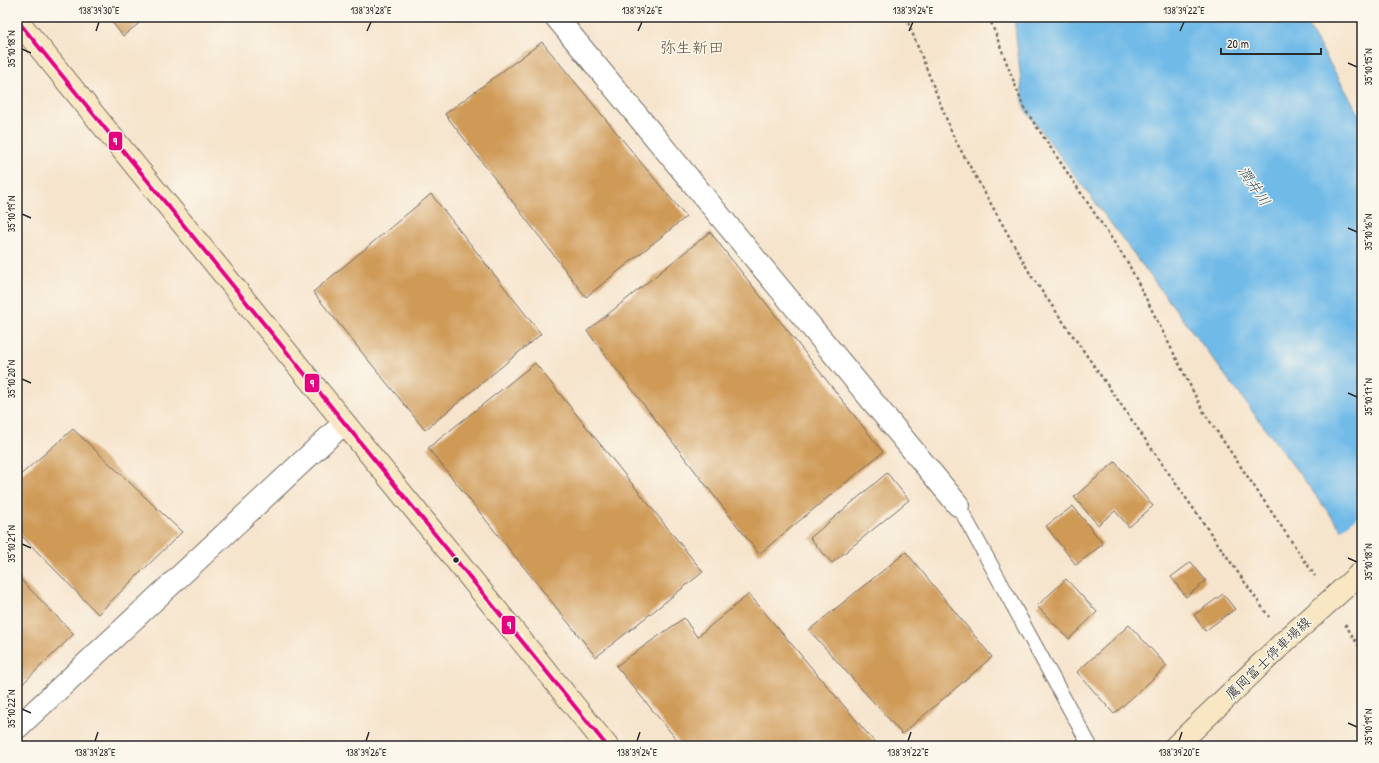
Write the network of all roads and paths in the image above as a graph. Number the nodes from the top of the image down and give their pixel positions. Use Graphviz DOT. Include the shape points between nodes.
graph roads {
  1 [pos="556,17"];
  2 [pos="906,17"];
  3 [pos="988,17"];
  4 [pos="1361,17"];
  5 [pos="17,20"];
  6 [pos="1362,20"];
  7 [pos="344,423"];
  8 [pos="958,505"];
  9 [pos="1355,577"];
  10 [pos="1330,599"];
  11 [pos="1285,641"];
  12 [pos="1362,651"];
  13 [pos="17,728"];
  14 [pos="607,746"];
  15 [pos="1090,746"];
  16 [pos="1176,746"];
  1 -- 8 [label="street"];
  2 -- 11 [label="path" via="954,138 1032,278"];
  3 -- 10 [label="path" via="1024,108 1128,263 1203,411"];
  4 -- 6 [label="path"];
  5 -- 7 [label="street"];
  7 -- 13 [label="street"];
  7 -- 14 [label="street"];
  8 -- 15 [label="lane"];
  9 -- 10 [label="street, 鷹岡富士停車場線"];
  10 -- 11 [label="street, 鷹岡富士停車場線"];
  10 -- 12 [label="path"];
  11 -- 16 [label="street, 鷹岡富士停車場線"];
}
